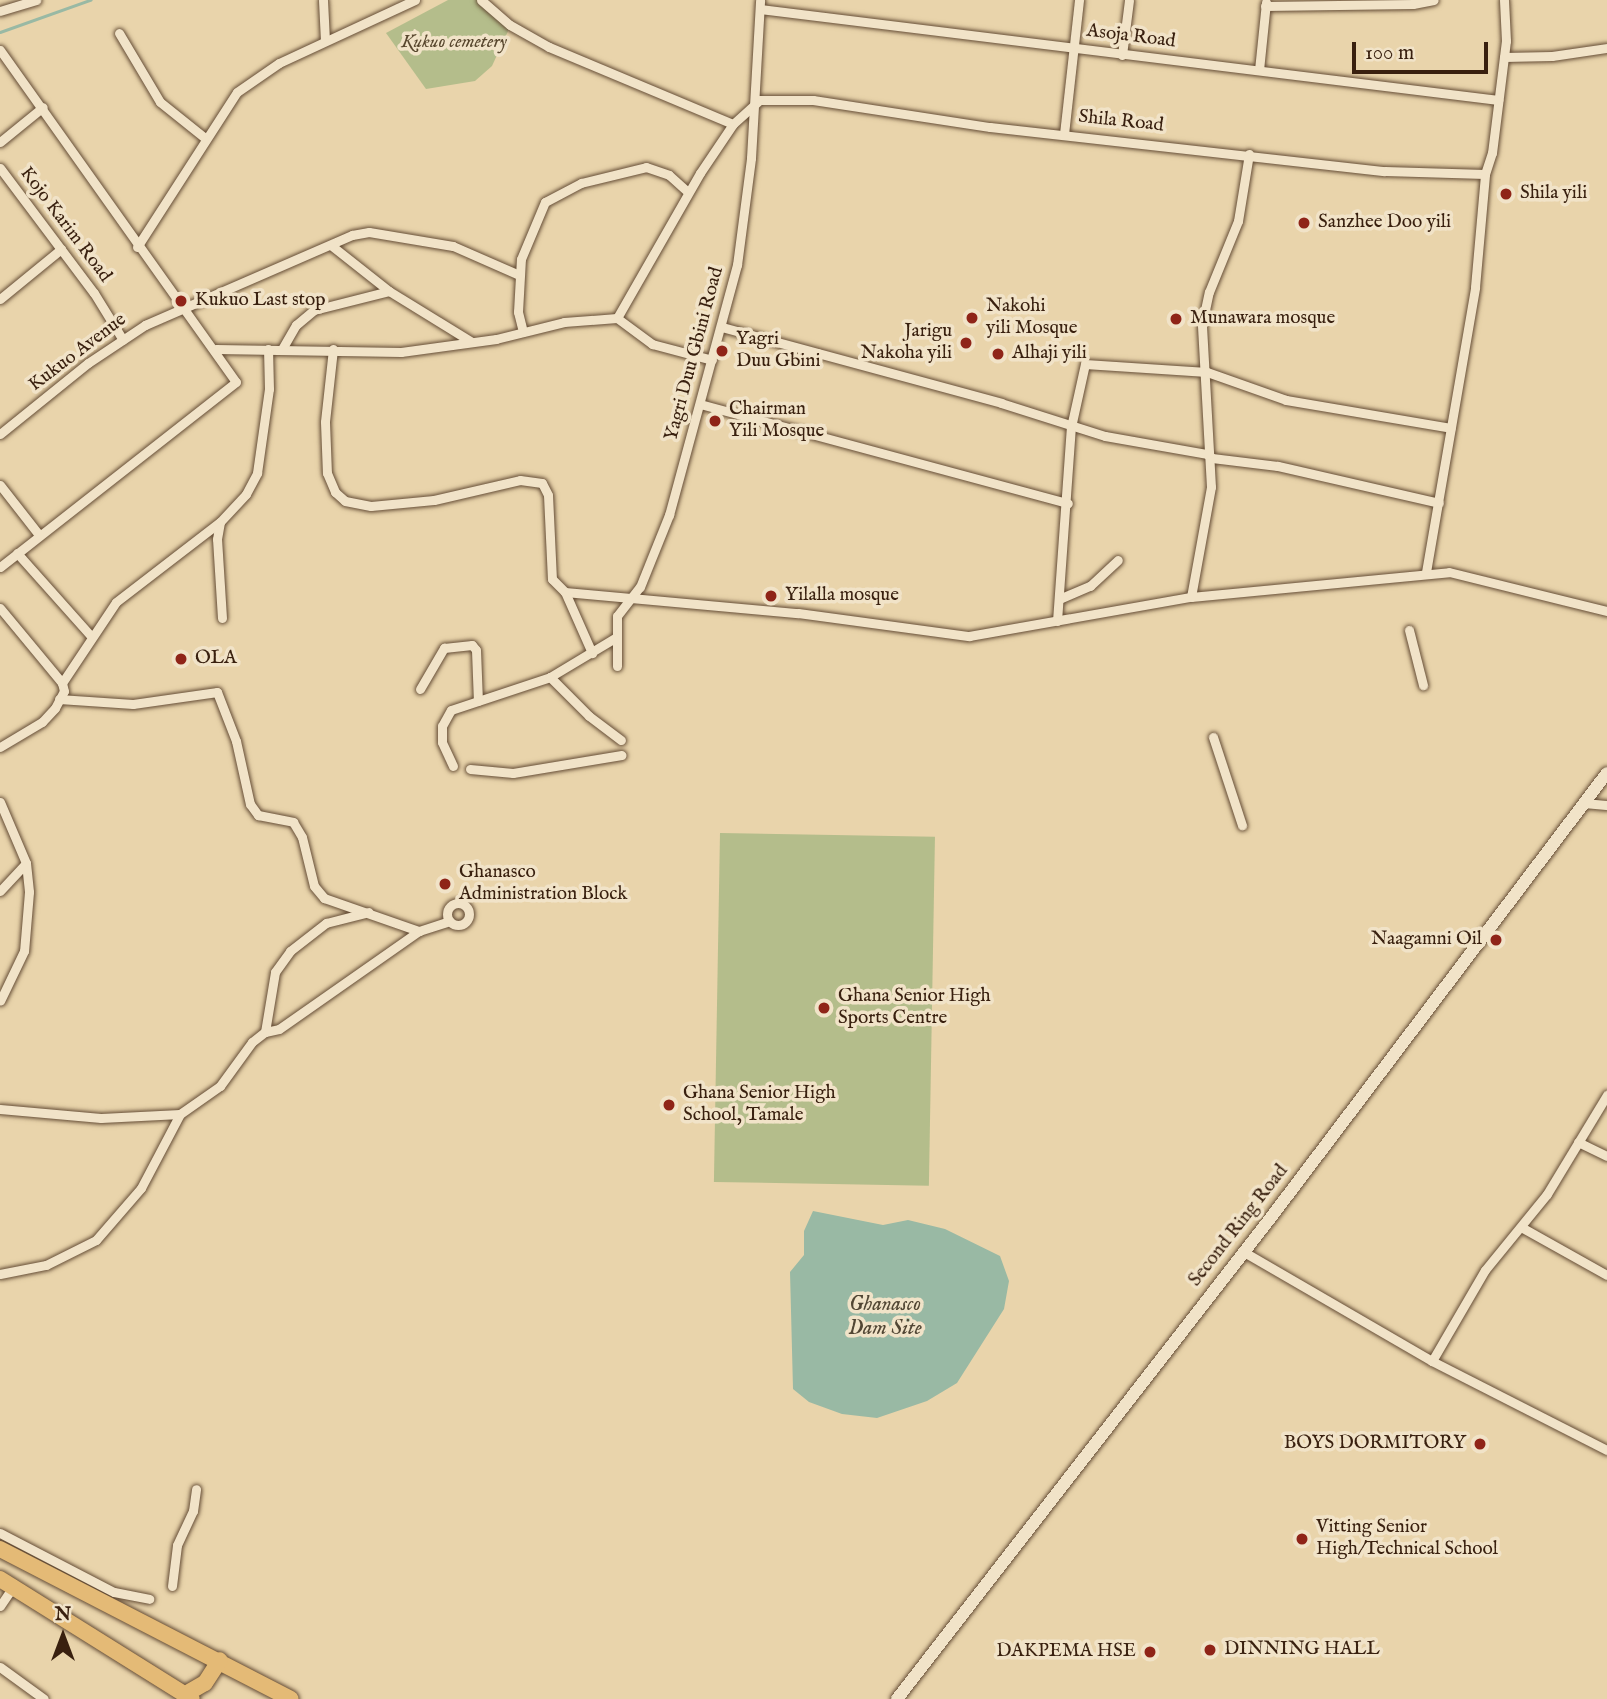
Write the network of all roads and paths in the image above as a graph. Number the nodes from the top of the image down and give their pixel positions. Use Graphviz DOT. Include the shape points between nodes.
graph roads {
  1 [pos="36,0"];
  2 [pos="323,0"];
  3 [pos="415,0"];
  4 [pos="481,0"];
  5 [pos="1079,0"];
  6 [pos="1129,0"];
  7 [pos="1434,0"];
  8 [pos="1504,0"];
  9 [pos="1266,3"];
  10 [pos="760,5"];
  11 [pos="0,11"];
  12 [pos="119,33"];
  13 [pos="325,41"];
  14 [pos="1074,48"];
  15 [pos="1607,48"];
  16 [pos="2,53"];
  17 [pos="1122,55"];
  18 [pos="1504,57"];
  19 [pos="1259,70"];
  20 [pos="1497,100"];
  21 [pos="755,103"];
  22 [pos="43,107"];
  23 [pos="733,124"];
  24 [pos="1064,134"];
  25 [pos="205,138"];
  26 [pos="0,142"];
  27 [pos="1249,154"];
  28 [pos="0,168"];
  29 [pos="1485,174"];
  30 [pos="688,192"];
  31 [pos="332,246"];
  32 [pos="137,247"];
  33 [pos="61,249"];
  34 [pos="519,275"];
  35 [pos="389,291"];
  36 [pos="0,299"];
  37 [pos="181,307"];
  38 [pos="617,318"];
  39 [pos="722,327"];
  40 [pos="523,332"];
  41 [pos="123,340"];
  42 [pos="472,342"];
  43 [pos="216,349"];
  44 [pos="268,349"];
  45 [pos="282,349"];
  46 [pos="333,349"];
  47 [pos="712,360"];
  48 [pos="1207,372"];
  49 [pos="700,404"];
  50 [pos="1071,427"];
  51 [pos="1451,428"];
  52 [pos="0,434"];
  53 [pos="1212,458"];
  54 [pos="0,485"];
  55 [pos="1068,503"];
  56 [pos="1439,503"];
  57 [pos="220,522"];
  58 [pos="39,536"];
  59 [pos="17,553"];
  60 [pos="1118,560"];
  61 [pos="0,567"];
  62 [pos="1426,572"];
  63 [pos="565,592"];
  64 [pos="1191,597"];
  65 [pos="1059,599"];
  66 [pos="628,601"];
  67 [pos="0,608"];
  68 [pos="1607,611"];
  69 [pos="222,618"];
  70 [pos="1057,621"];
  71 [pos="1409,630"];
  72 [pos="91,636"];
  73 [pos="615,638"];
  74 [pos="592,653"];
  75 [pos="617,666"];
  76 [pos="550,677"];
  77 [pos="62,683"];
  78 [pos="1423,685"];
  79 [pos="420,689"];
  80 [pos="59,699"];
  81 [pos="478,701"];
  82 [pos="1213,737"];
  83 [pos="621,740"];
  84 [pos="0,747"];
  85 [pos="622,755"];
  86 [pos="453,766"];
  87 [pos="470,769"];
  88 [pos="1607,773"];
  89 [pos="0,802"];
  90 [pos="1583,803"];
  91 [pos="1607,805"];
  92 [pos="1242,825"];
  93 [pos="26,863"];
  94 [pos="0,891"];
  95 [pos="371,912"];
  96 [pos="449,920"];
  97 [pos="419,931"];
  98 [pos="0,1001"];
  99 [pos="265,1032"];
  100 [pos="1607,1095"];
  101 [pos="0,1109"];
  102 [pos="180,1114"];
  103 [pos="1578,1142"];
  104 [pos="1607,1156"];
  105 [pos="1521,1227"];
  106 [pos="1244,1252"];
  107 [pos="0,1274"];
  108 [pos="1607,1275"];
  109 [pos="1433,1361"];
  110 [pos="1607,1450"];
  111 [pos="196,1489"];
  112 [pos="0,1532"];
  113 [pos="0,1549"];
  114 [pos="6,1583"];
  115 [pos="172,1586"];
  116 [pos="149,1599"];
  117 [pos="0,1606"];
  118 [pos="220,1660"];
  119 [pos="0,1667"];
  120 [pos="188,1697"];
  121 [pos="44,1699"];
  122 [pos="291,1699"];
  123 [pos="897,1699"];
  1 -- 11 [label="street"];
  2 -- 13 [label="street"];
  3 -- 13 [label="street"];
  4 -- 23 [label="street" via="510,25 549,47"];
  5 -- 14 [label="street"];
  6 -- 17 [label="street"];
  7 -- 9 [label="street" via="1413,4"];
  8 -- 18 [label="street"];
  9 -- 19 [label="street"];
  10 -- 14 [label="street, Asoja Road"];
  10 -- 21 [label="street, Yagri Duu Gbini Road"];
  12 -- 25 [label="street" via="160,102"];
  13 -- 25 [label="street" via="248,83 227,102"];
  14 -- 17 [label="street, Asoja Road"];
  14 -- 24 [label="street"];
  15 -- 18 [label="street"];
  16 -- 22 [label="street"];
  17 -- 19 [label="street, Asoja Road"];
  18 -- 20 [label="street"];
  19 -- 20 [label="street, Asoja Road"];
  20 -- 29 [label="street"];
  21 -- 23 [label="street"];
  21 -- 24 [label="street, Shila Road" via="813,100 964,124"];
  21 -- 39 [label="street, Yagri Duu Gbini Road" via="741,236"];
  22 -- 26 [label="street"];
  22 -- 32 [label="street"];
  23 -- 30 [label="street"];
  24 -- 27 [label="street, Shila Road"];
  25 -- 32 [label="street"];
  27 -- 29 [label="street, Shila Road" via="1385,171"];
  27 -- 48 [label="street" via="1238,221 1205,302 1202,324"];
  28 -- 33 [label="street, Kojo Karim Road"];
  29 -- 51 [label="street" via="1475,287"];
  30 -- 34 [label="street" via="669,175 646,167 556,193 535,217"];
  30 -- 38 [label="street"];
  31 -- 34 [label="street, Kukuo Avenue" via="360,233 390,234 477,253"];
  31 -- 35 [label="street"];
  31 -- 37 [label="street, Kukuo Avenue"];
  32 -- 37 [label="street"];
  33 -- 36 [label="street"];
  33 -- 41 [label="street, Kojo Karim Road"];
  34 -- 40 [label="street" via="517,312"];
  35 -- 42 [label="street"];
  35 -- 45 [label="street" via="314,310 296,325"];
  37 -- 41 [label="street, Kukuo Avenue"];
  37 -- 43 [label="street"];
  38 -- 40 [label="street" via="564,321"];
  38 -- 47 [label="street" via="652,344"];
  39 -- 47 [label="street, Yagri Duu Gbini Road"];
  39 -- 50 [label="street" via="1001,403"];
  40 -- 42 [label="street"];
  41 -- 52 [label="street, Kukuo Avenue"];
  42 -- 46 [label="street" via="401,352"];
  43 -- 44 [label="street"];
  43 -- 58 [label="street" via="234,385"];
  44 -- 45 [label="street"];
  44 -- 57 [label="street" via="270,388 257,473 246,494"];
  45 -- 46 [label="street"];
  46 -- 63 [label="street" via="325,422 327,473 335,492 345,501 371,506 434,500 520,480 542,483 548,495 552,579"];
  47 -- 49 [label="street, Yagri Duu Gbini Road"];
  48 -- 50 [label="street" via="1085,364"];
  48 -- 51 [label="street" via="1286,400"];
  48 -- 53 [label="street"];
  49 -- 55 [label="street"];
  49 -- 66 [label="street, Yagri Duu Gbini Road" via="669,515 640,587"];
  50 -- 53 [label="street"];
  50 -- 55 [label="street"];
  51 -- 56 [label="street"];
  53 -- 56 [label="street" via="1278,466"];
  53 -- 64 [label="street" via="1209,515"];
  54 -- 58 [label="street"];
  55 -- 65 [label="street"];
  56 -- 62 [label="street"];
  57 -- 69 [label="street" via="216,551"];
  57 -- 72 [label="street" via="139,581"];
  58 -- 59 [label="street"];
  59 -- 61 [label="street"];
  59 -- 72 [label="street"];
  60 -- 65 [label="street" via="1090,586"];
  62 -- 64 [label="street"];
  62 -- 68 [label="street" via="1468,574"];
  63 -- 66 [label="street"];
  63 -- 74 [label="street"];
  64 -- 70 [label="street"];
  65 -- 70 [label="street"];
  66 -- 70 [label="street" via="798,614 969,636"];
  66 -- 73 [label="street, Yagri Duu Gbini Road" via="617,616"];
  67 -- 77 [label="street"];
  71 -- 78 [label="street"];
  72 -- 77 [label="street"];
  73 -- 74 [label="street"];
  73 -- 75 [label="street"];
  74 -- 76 [label="street"];
  76 -- 81 [label="street"];
  76 -- 83 [label="street"];
  77 -- 80 [label="street"];
  79 -- 81 [label="street" via="444,648 472,645"];
  80 -- 84 [label="street" via="42,722"];
  80 -- 95 [label="street" via="133,704 217,692 236,741 250,804 258,815 293,822 302,837 314,886 324,898"];
  81 -- 86 [label="street" via="451,710 442,726 442,742"];
  82 -- 92 [label="street"];
  85 -- 87 [label="street" via="513,774"];
  88 -- 90 [label="street, Second Ring Road"];
  89 -- 93 [label="street"];
  90 -- 91 [label="street"];
  90 -- 106 [label="street, Second Ring Road"];
  93 -- 94 [label="street"];
  93 -- 98 [label="street" via="28,934"];
  95 -- 97 [label="street"];
  95 -- 99 [label="street" via="326,923 290,951 275,972"];
  96 -- 97 [label="street"];
  97 -- 99 [label="street" via="279,1029"];
  99 -- 102 [label="street" via="220,1086"];
  100 -- 103 [label="street"];
  101 -- 102 [label="street" via="101,1118"];
  102 -- 107 [label="street" via="141,1188 96,1240 46,1265"];
  103 -- 104 [label="street"];
  103 -- 105 [label="street"];
  105 -- 108 [label="street"];
  105 -- 109 [label="street" via="1485,1270"];
  106 -- 109 [label="street"];
  106 -- 123 [label="street, Second Ring Road"];
  109 -- 110 [label="street"];
  111 -- 115 [label="street" via="193,1511 177,1545"];
  112 -- 116 [label="street" via="114,1592"];
  113 -- 118 [label="highway"];
  114 -- 117 [label="street"];
  114 -- 120 [label="highway"];
  118 -- 120 [label="highway" via="205,1683"];
  118 -- 122 [label="highway"];
  119 -- 121 [label="street"];
}
